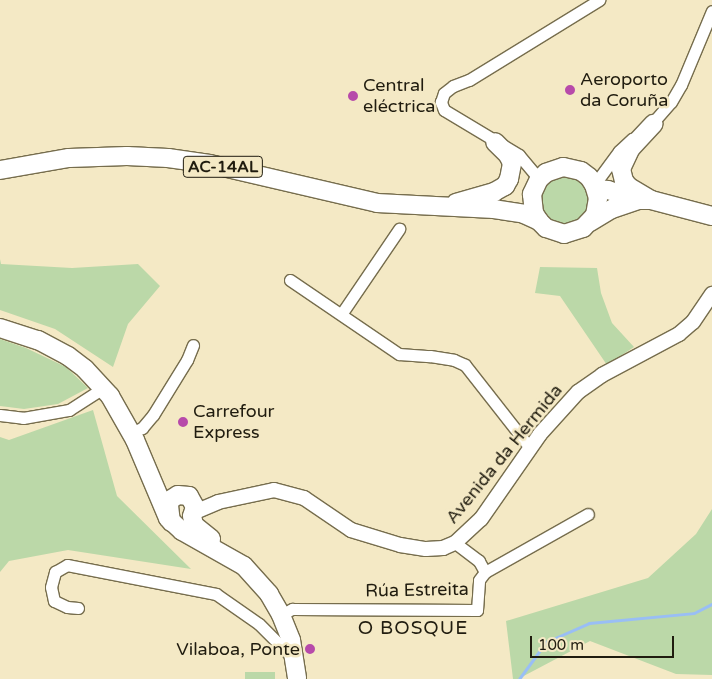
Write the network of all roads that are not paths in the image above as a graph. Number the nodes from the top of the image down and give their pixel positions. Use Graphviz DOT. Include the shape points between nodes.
graph roads {
  1 [pos="599,0"];
  2 [pos="712,11"];
  3 [pos="653,124"];
  4 [pos="495,142"];
  5 [pos="0,170"];
  6 [pos="537,182"];
  7 [pos="595,187"];
  8 [pos="645,200"];
  9 [pos="444,206"];
  10 [pos="712,216"];
  11 [pos="539,221"];
  12 [pos="590,222"];
  13 [pos="399,229"];
  14 [pos="290,280"];
  15 [pos="712,294"];
  16 [pos="342,313"];
  17 [pos="0,328"];
  18 [pos="193,345"];
  19 [pos="107,392"];
  20 [pos="0,415"];
  21 [pos="135,431"];
  22 [pos="530,448"];
  23 [pos="133,459"];
  24 [pos="178,494"];
  25 [pos="194,510"];
  26 [pos="588,514"];
  27 [pos="169,517"];
  28 [pos="456,542"];
  29 [pos="209,554"];
  30 [pos="244,566"];
  31 [pos="485,572"];
  32 [pos="78,608"];
  33 [pos="278,609"];
  34 [pos="241,611"];
  35 [pos="297,671"];
  1 -- 4 [label="street" via="444,93 441,102 444,110"];
  2 -- 3 [label="street" via="681,85"];
  3 -- 7 [label="street" via="619,150"];
  3 -- 8 [label="highway, AC-14AL" via="631,148 621,169 624,181"];
  4 -- 6 [label="street" via="519,156"];
  4 -- 9 [label="highway, AC-14AL" via="512,163 510,179 505,186"];
  5 -- 9 [label="highway, AC-14AL" via="69,158 168,158 210,164 377,204"];
  6 -- 7 [label="highway, AC-14AL" via="554,168 563,167 582,171"];
  6 -- 9 [label="highway, AC-14AL" via="500,200"];
  6 -- 11 [label="highway" via="531,204"];
  7 -- 8 [label="highway, AC-14AL"];
  7 -- 12 [label="highway" via="598,206"];
  8 -- 10 [label="highway, AC-14AL"];
  8 -- 12 [label="highway, AC-14AL" via="612,209"];
  9 -- 11 [label="highway, AC-14AL" via="494,209 524,214"];
  11 -- 12 [label="highway, AC-14AL" via="546,228 564,234 583,228"];
  13 -- 16 [label="street"];
  14 -- 16 [label="street"];
  15 -- 22 [label="street, Avenida da Hermida" via="693,322 679,334 602,375 578,392"];
  16 -- 22 [label="street" via="399,354 430,356 465,365"];
  17 -- 19 [label="highway" via="38,340 68,356"];
  18 -- 21 [label="street" via="153,415"];
  19 -- 20 [label="street" via="68,410 23,418"];
  19 -- 21 [label="highway"];
  19 -- 23 [label="highway"];
  19 -- 27 [label="highway" via="135,440"];
  21 -- 24 [label="highway" via="163,482"];
  22 -- 28 [label="street, Avenida da Hermida" via="480,519"];
  23 -- 27 [label="highway" via="153,500"];
  23 -- 29 [label="highway" via="149,503 166,526 180,539"];
  24 -- 25 [label="highway" via="189,496"];
  24 -- 27 [label="highway" via="170,500"];
  25 -- 27 [label="highway" via="179,520"];
  25 -- 28 [label="street, Avenida da Hermida" via="274,490 304,498 335,521 362,534 400,545 426,549 443,548"];
  25 -- 30 [label="highway" via="194,525"];
  26 -- 31 [label="street"];
  27 -- 29 [label="highway" via="172,527"];
  27 -- 30 [label="highway" via="182,531"];
  28 -- 31 [label="street, Rúa Estreita" via="478,560"];
  29 -- 30 [label="highway" via="225,563"];
  30 -- 33 [label="highway"];
  31 -- 33 [label="street, Rúa Estreita" via="479,580 477,610"];
  32 -- 34 [label="street" via="54,601 50,587 55,572 67,565 216,594"];
  33 -- 34 [label="street" via="270,621"];
  33 -- 35 [label="highway" via="291,640"];
  34 -- 35 [label="street" via="281,643"];
}
